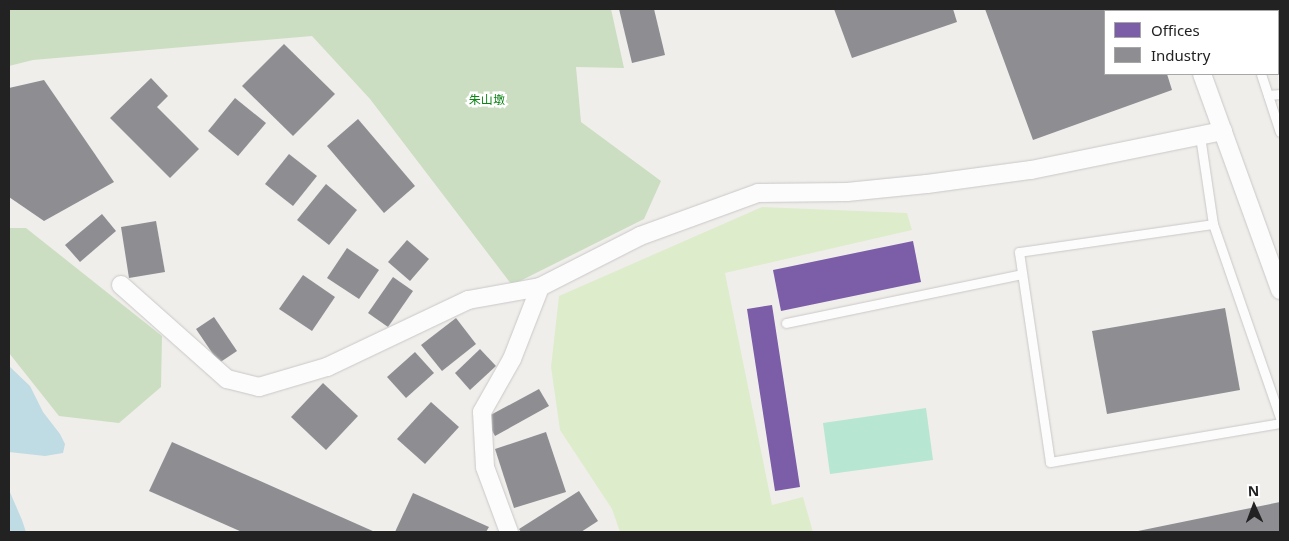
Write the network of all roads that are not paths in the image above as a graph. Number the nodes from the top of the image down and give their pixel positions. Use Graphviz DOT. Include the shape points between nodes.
graph roads {
  1 [pos="1202,75"];
  2 [pos="1261,75"];
  3 [pos="1280,94"];
  4 [pos="1268,95"];
  5 [pos="1222,131"];
  6 [pos="1280,132"];
  7 [pos="1200,136"];
  8 [pos="1213,224"];
  9 [pos="1022,274"];
  10 [pos="120,285"];
  11 [pos="540,287"];
  12 [pos="1280,290"];
  13 [pos="786,323"];
  14 [pos="1280,418"];
  15 [pos="1280,423"];
  16 [pos="509,532"];
  1 -- 5 [label="street"];
  2 -- 4 [label="lane"];
  3 -- 4 [label="lane"];
  4 -- 6 [label="lane"];
  5 -- 7 [label="street"];
  5 -- 12 [label="street"];
  7 -- 8 [label="lane"];
  7 -- 11 [label="street" via="1031,170 927,184 847,192 758,194 640,236"];
  8 -- 9 [label="lane" via="1019,252"];
  8 -- 14 [label="lane"];
  9 -- 13 [label="lane"];
  9 -- 15 [label="lane" via="1050,462"];
  10 -- 11 [label="street" via="227,379 259,387 327,367 468,300"];
  11 -- 16 [label="street" via="512,359 482,412 485,467"];
}
